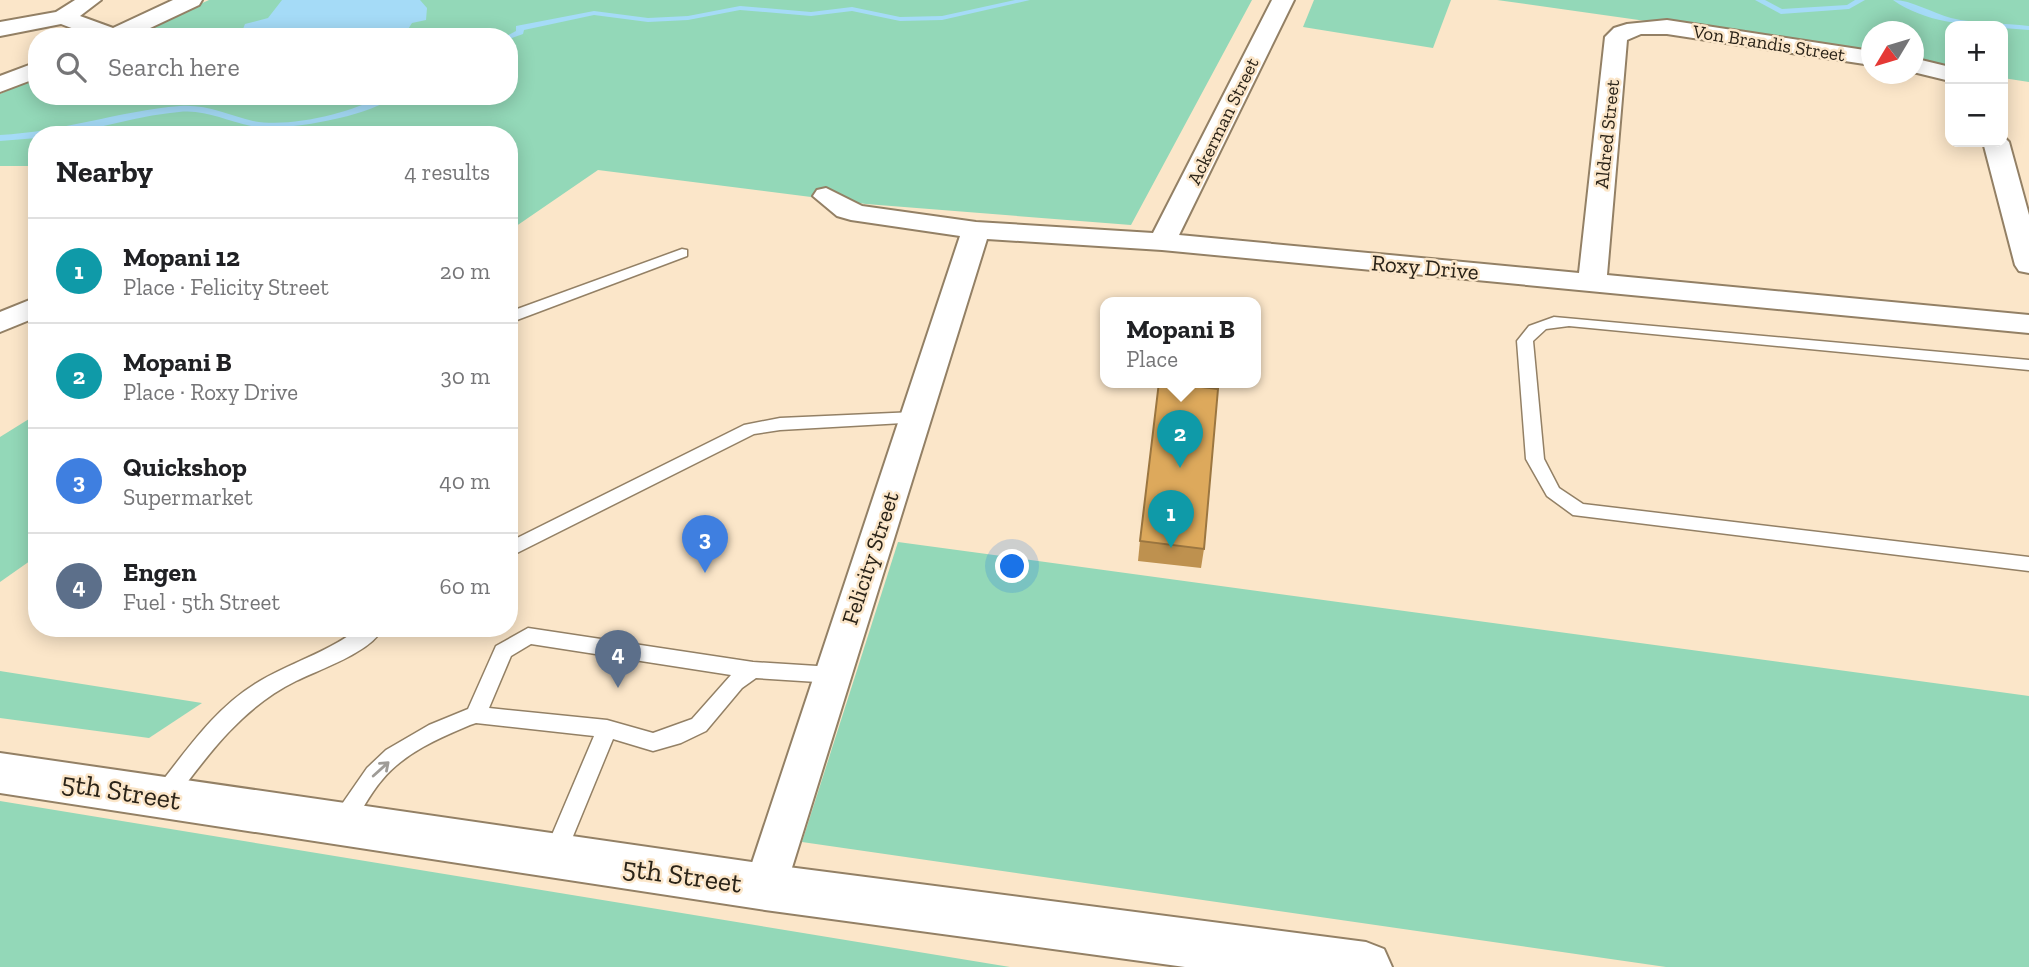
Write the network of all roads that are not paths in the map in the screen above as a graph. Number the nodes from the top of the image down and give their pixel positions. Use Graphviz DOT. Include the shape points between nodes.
graph roads {
  1 [pos="90,0"];
  2 [pos="191,0"];
  3 [pos="1283,0"];
  4 [pos="62,17"];
  5 [pos="1667,27"];
  6 [pos="92,28"];
  7 [pos="130,28"];
  8 [pos="0,29"];
  9 [pos="1861,56"];
  10 [pos="1924,68"];
  11 [pos="28,73"];
  12 [pos="1945,73"];
  13 [pos="0,85"];
  14 [pos="1997,147"];
  15 [pos="826,196"];
  16 [pos="976,230"];
  17 [pos="1163,242"];
  18 [pos="682,253"];
  19 [pos="2029,265"];
  20 [pos="1591,283"];
  21 [pos="28,310"];
  22 [pos="518,315"];
  23 [pos="0,323"];
  24 [pos="2029,324"];
  25 [pos="2029,365"];
  26 [pos="915,418"];
  27 [pos="518,545"];
  28 [pos="2029,564"];
  29 [pos="362,637"];
  30 [pos="753,670"];
  31 [pos="833,675"];
  32 [pos="477,715"];
  33 [pos="607,729"];
  34 [pos="0,773"];
  35 [pos="163,797"];
  36 [pos="341,824"];
  37 [pos="554,856"];
  38 [pos="765,887"];
  39 [pos="1248,958"];
  40 [pos="1366,967"];
  1 -- 4 [label="street"];
  2 -- 7 [label="street"];
  3 -- 17 [label="street, Ackerman Street"];
  4 -- 6 [label="street"];
  4 -- 8 [label="street"];
  5 -- 9 [label="street, Von Brandis Street"];
  5 -- 20 [label="street, Aldred Street" via="1625,30 1616,37"];
  10 -- 12 [label="street"];
  11 -- 13 [label="street"];
  14 -- 19 [label="street"];
  15 -- 16 [label="street, Roxy Drive" via="853,212"];
  16 -- 17 [label="street, Roxy Drive"];
  16 -- 26 [label="street, Felicity Street"];
  17 -- 20 [label="street, Roxy Drive"];
  18 -- 22 [label="lane"];
  20 -- 24 [label="street, Roxy Drive"];
  21 -- 23 [label="street"];
  25 -- 28 [label="lane" via="1577,322 1544,324 1530,330 1525,341 1535,459 1553,492 1579,510"];
  26 -- 27 [label="lane" via="750,429"];
  26 -- 31 [label="street, Felicity Street"];
  29 -- 35 [label="lane" via="278,680 242,705 214,731"];
  30 -- 31 [label="lane"];
  30 -- 32 [label="lane" via="528,636 503,650"];
  30 -- 33 [label="lane" via="735,682 699,725 674,737 653,742"];
  31 -- 38 [label="street, Felicity Street"];
  32 -- 33 [label="lane"];
  36 -- 32 [label="lane, one-way" via="375,771 409,747"];
  33 -- 37 [label="lane"];
  34 -- 35 [label="main road, 5th Street"];
  35 -- 36 [label="main road, 5th Street"];
  36 -- 37 [label="main road, 5th Street"];
  37 -- 38 [label="main road, 5th Street"];
  38 -- 39 [label="main road, 5th Street"];
  39 -- 40 [label="main road, 5th Street"];
}
